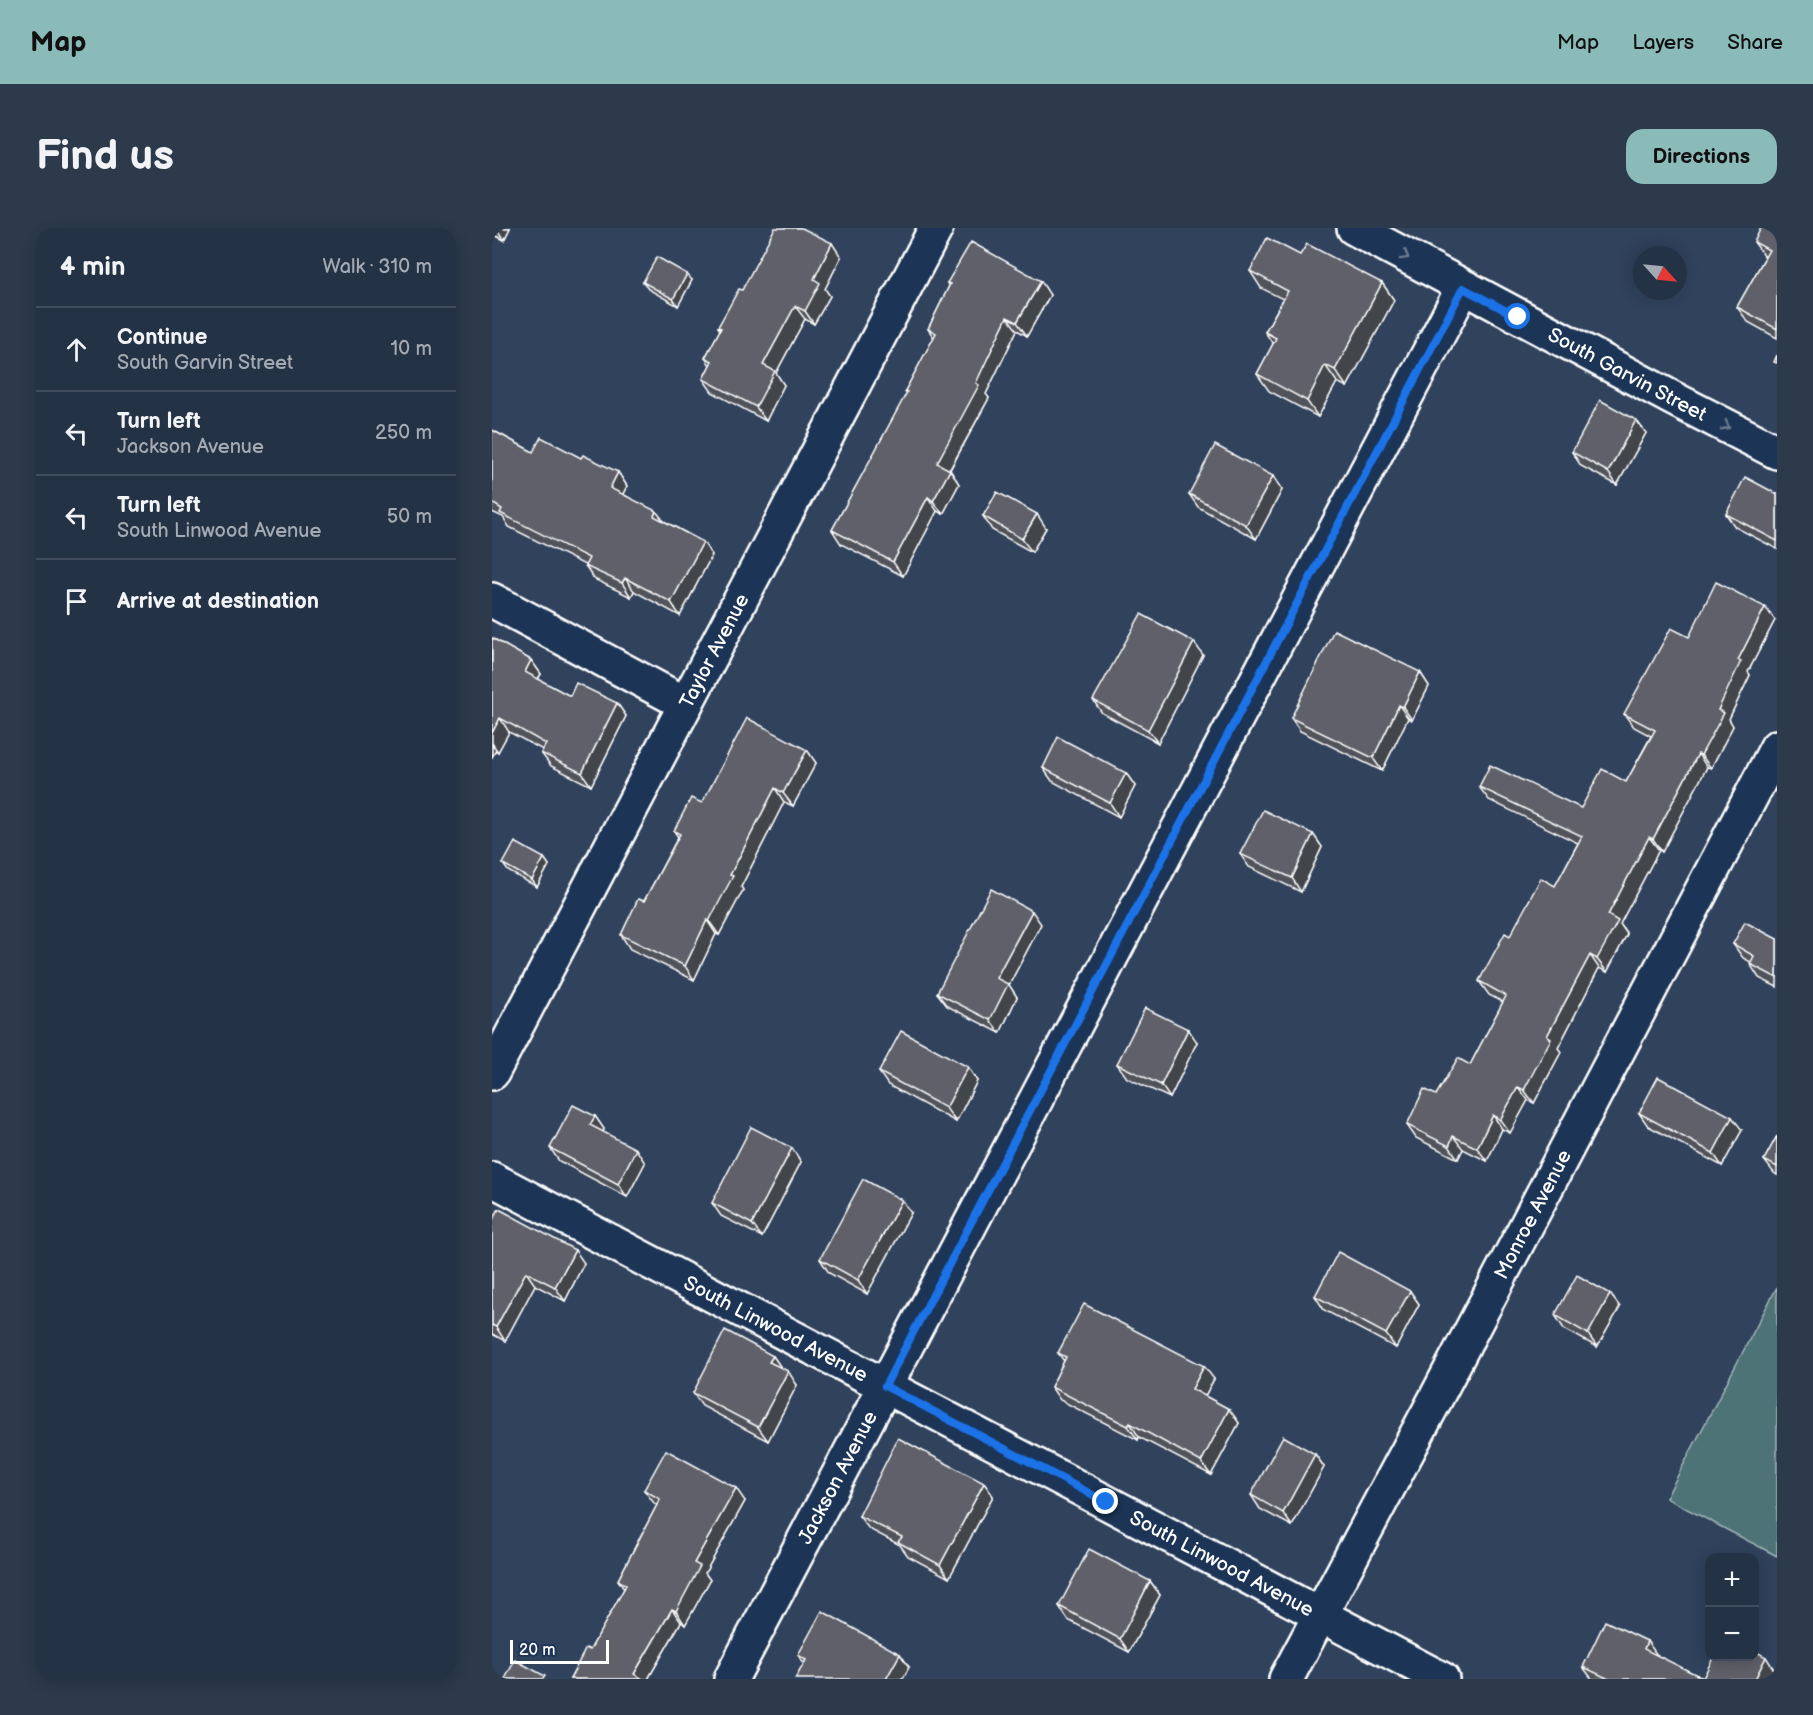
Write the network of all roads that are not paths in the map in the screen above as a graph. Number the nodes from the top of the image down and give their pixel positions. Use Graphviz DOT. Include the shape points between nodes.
graph roads {
  1 [pos="936,228"];
  2 [pos="1354,228"];
  3 [pos="1463,288"];
  4 [pos="1777,452"];
  5 [pos="492,600"];
  6 [pos="686,704"];
  7 [pos="1777,747"];
  8 [pos="492,1073"];
  9 [pos="492,1179"];
  10 [pos="885,1386"];
  11 [pos="1320,1615"];
  12 [pos="731,1679"];
  13 [pos="1286,1679"];
  14 [pos="1442,1679"];
  1 -- 6 [label="street, Taylor Avenue"];
  2 -- 3 [label="street, South Garvin Street, one-way"];
  3 -- 4 [label="street, South Garvin Street, one-way"];
  3 -- 10 [label="street, Jackson Avenue"];
  5 -- 6 [label="street"];
  6 -- 8 [label="street, Taylor Avenue"];
  7 -- 11 [label="street, Monroe Avenue"];
  9 -- 10 [label="street, South Linwood Avenue"];
  10 -- 11 [label="street, South Linwood Avenue"];
  10 -- 12 [label="street, Jackson Avenue"];
  11 -- 13 [label="street, Monroe Avenue"];
  11 -- 14 [label="street, South Linwood Avenue"];
}
